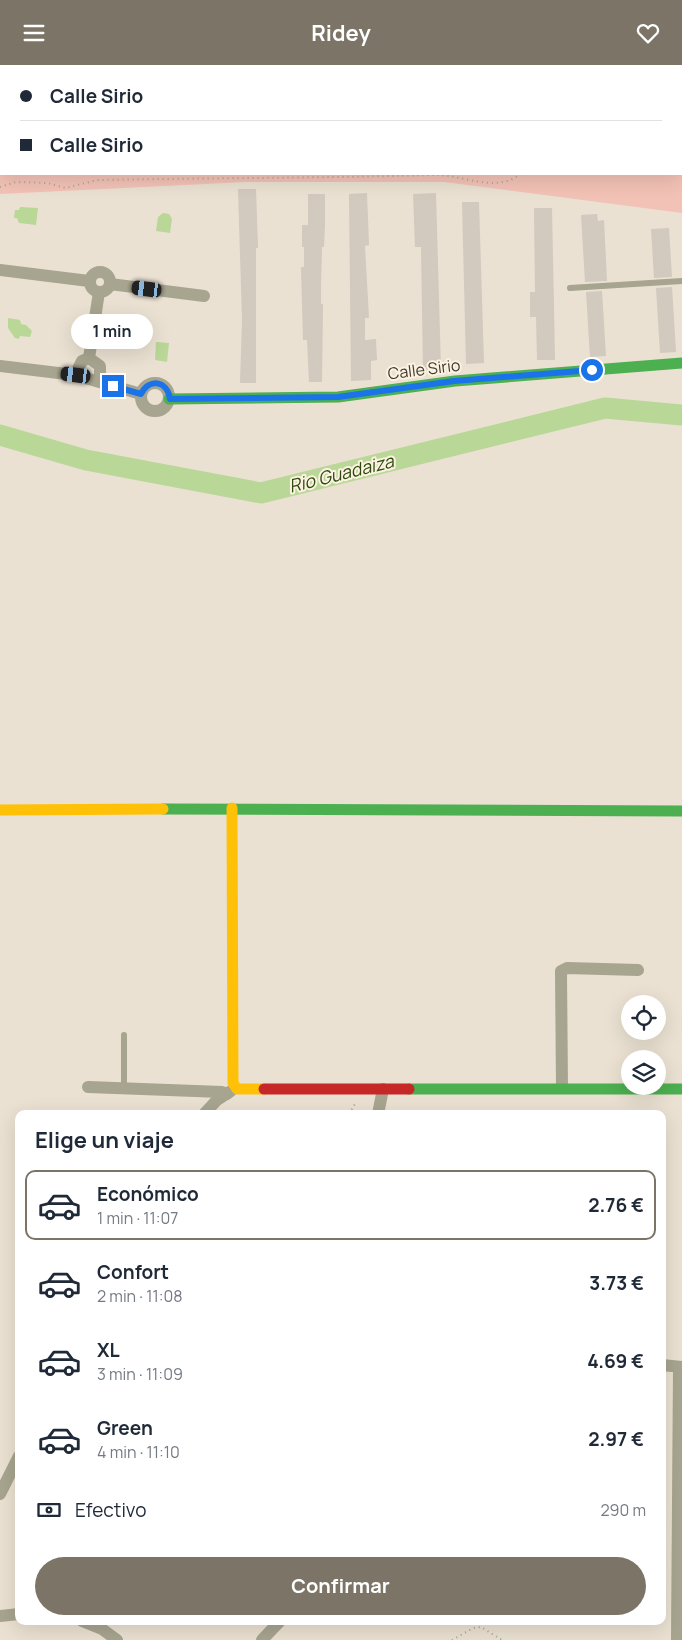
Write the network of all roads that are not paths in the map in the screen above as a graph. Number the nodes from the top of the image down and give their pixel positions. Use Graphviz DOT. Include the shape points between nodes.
graph roads {
  1 [pos="0,270"];
  2 [pos="89,281"];
  3 [pos="682,281"];
  4 [pos="110,284"];
  5 [pos="570,288"];
  6 [pos="99,293"];
  7 [pos="204,296"];
  8 [pos="89,358"];
  9 [pos="682,363"];
  10 [pos="0,366"];
  11 [pos="76,375"];
  12 [pos="100,382"];
  13 [pos="141,394"];
  14 [pos="170,399"];
  15 [pos="232,808"];
  16 [pos="0,809"];
  17 [pos="682,811"];
  18 [pos="638,970"];
  19 [pos="124,1035"];
  20 [pos="88,1087"];
  21 [pos="124,1088"];
  22 [pos="562,1088"];
  23 [pos="383,1089"];
  24 [pos="682,1089"];
  25 [pos="231,1091"];
  26 [pos="209,1110"];
  27 [pos="379,1110"];
  28 [pos="666,1365"];
  29 [pos="681,1367"];
  30 [pos="680,1456"];
  31 [pos="15,1464"];
  32 [pos="0,1494"];
  33 [pos="679,1542"];
  34 [pos="15,1614"];
  35 [pos="0,1616"];
  36 [pos="92,1625"];
  37 [pos="276,1625"];
  38 [pos="679,1632"];
  39 [pos="117,1640"];
  40 [pos="262,1640"];
  1 -- 2 [label="street"];
  2 -- 4 [label="street" via="91,276 101,272 109,278"];
  2 -- 6 [label="street" via="92,289"];
  3 -- 5 [label="lane"];
  4 -- 6 [label="street"];
  4 -- 7 [label="street"];
  6 -- 8 [label="street"];
  8 -- 11 [label="street" via="82,361"];
  8 -- 12 [label="street" via="100,366"];
  9 -- 14 [label="street, Calle Sirio" via="454,381 338,397"];
  10 -- 11 [label="street"];
  11 -- 12 [label="street"];
  12 -- 13 [label="street"];
  13 -- 14 [label="street" via="150,383 157,383 169,391"];
  13 -- 14 [label="street" via="141,402 153,411 160,411"];
  15 -- 16 [label="street"];
  15 -- 17 [label="street"];
  15 -- 25 [label="street"];
  18 -- 22 [label="street" via="567,968 561,971"];
  19 -- 21 [label="lane"];
  20 -- 21 [label="street"];
  21 -- 25 [label="street"];
  22 -- 23 [label="street"];
  22 -- 24 [label="street"];
  23 -- 25 [label="street"];
  23 -- 27 [label="street"];
  25 -- 26 [label="street"];
  28 -- 29 [label="street"];
  29 -- 30 [label="street"];
  30 -- 33 [label="street"];
  31 -- 32 [label="street"];
  33 -- 38 [label="street"];
  34 -- 35 [label="street"];
  36 -- 39 [label="street"];
  37 -- 40 [label="street"];
}
